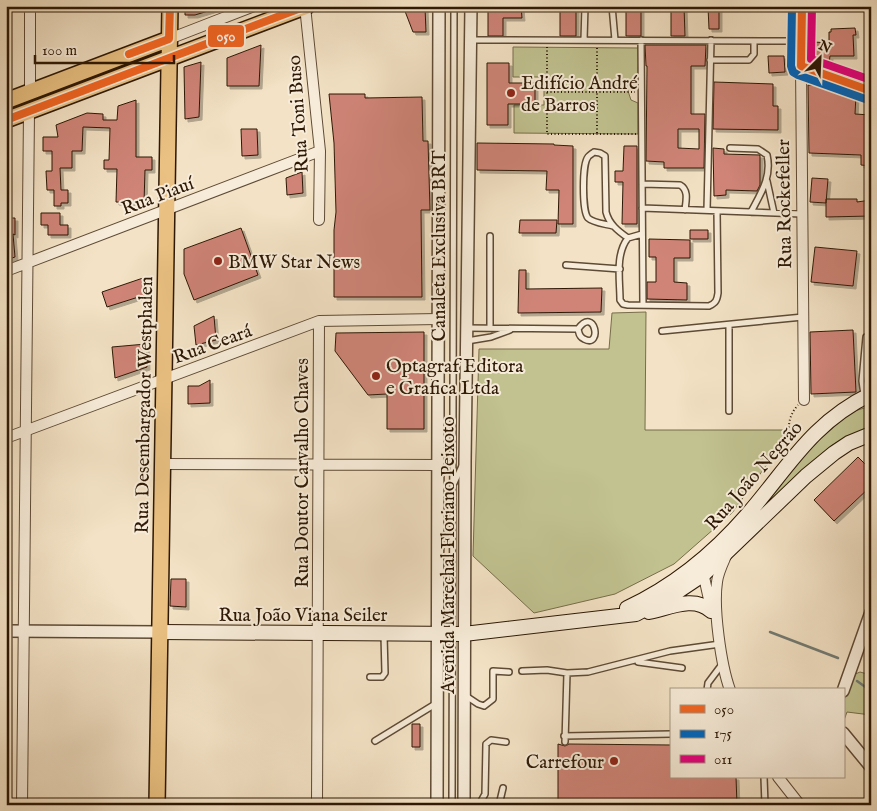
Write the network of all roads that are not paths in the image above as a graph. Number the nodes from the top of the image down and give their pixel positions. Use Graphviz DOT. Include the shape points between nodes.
graph roads {
  1 [pos="30,6"];
  2 [pos="170,6"];
  3 [pos="254,6"];
  4 [pos="305,6"];
  5 [pos="439,6"];
  6 [pos="454,6"];
  7 [pos="471,6"];
  8 [pos="585,6"];
  9 [pos="612,6"];
  10 [pos="802,6"];
  11 [pos="169,39"];
  12 [pos="470,40"];
  13 [pos="584,40"];
  14 [pos="616,40"];
  15 [pos="641,40"];
  16 [pos="711,40"];
  17 [pos="754,40"];
  18 [pos="801,41"];
  19 [pos="169,58"];
  20 [pos="710,60"];
  21 [pos="801,66"];
  22 [pos="73,75"];
  23 [pos="30,92"];
  24 [pos="80,92"];
  25 [pos="871,92"];
  26 [pos="6,101"];
  27 [pos="29,112"];
  28 [pos="6,120"];
  29 [pos="730,148"];
  30 [pos="320,151"];
  31 [pos="767,181"];
  32 [pos="642,184"];
  33 [pos="642,208"];
  34 [pos="166,210"];
  35 [pos="685,210"];
  36 [pos="707,210"];
  37 [pos="717,211"];
  38 [pos="751,212"];
  39 [pos="774,212"];
  40 [pos="802,214"];
  41 [pos="319,220"];
  42 [pos="613,226"];
  43 [pos="642,234"];
  44 [pos="490,236"];
  45 [pos="628,238"];
  46 [pos="28,263"];
  47 [pos="566,265"];
  48 [pos="620,269"];
  49 [pos="6,272"];
  50 [pos="643,305"];
  51 [pos="803,317"];
  52 [pos="438,320"];
  53 [pos="319,322"];
  54 [pos="729,325"];
  55 [pos="490,327"];
  56 [pos="466,328"];
  57 [pos="513,329"];
  58 [pos="578,329"];
  59 [pos="662,331"];
  60 [pos="866,336"];
  61 [pos="466,341"];
  62 [pos="163,380"];
  63 [pos="868,396"];
  64 [pos="804,400"];
  65 [pos="729,412"];
  66 [pos="871,434"];
  67 [pos="6,438"];
  68 [pos="465,462"];
  69 [pos="162,464"];
  70 [pos="318,464"];
  71 [pos="438,465"];
  72 [pos="452,486"];
  73 [pos="727,553"];
  74 [pos="700,560"];
  75 [pos="704,574"];
  76 [pos="711,611"];
  77 [pos="871,612"];
  78 [pos="636,614"];
  79 [pos="598,618"];
  80 [pos="718,630"];
  81 [pos="6,631"];
  82 [pos="24,631"];
  83 [pos="159,632"];
  84 [pos="318,633"];
  85 [pos="384,633"];
  86 [pos="437,633"];
  87 [pos="458,634"];
  88 [pos="720,644"];
  89 [pos="634,661"];
  90 [pos="724,662"];
  91 [pos="682,668"];
  92 [pos="522,670"];
  93 [pos="509,672"];
  94 [pos="567,673"];
  95 [pos="370,677"];
  96 [pos="707,688"];
  97 [pos="730,688"];
  98 [pos="844,688"];
  99 [pos="464,695"];
  100 [pos="437,703"];
  101 [pos="670,734"];
  102 [pos="844,734"];
  103 [pos="374,741"];
  104 [pos="506,742"];
  105 [pos="871,767"];
  106 [pos="764,778"];
  107 [pos="779,778"];
  108 [pos="503,788"];
  109 [pos="22,805"];
  110 [pos="156,805"];
  111 [pos="317,805"];
  112 [pos="437,805"];
  113 [pos="452,805"];
  114 [pos="464,805"];
  115 [pos="479,805"];
  116 [pos="499,805"];
  117 [pos="765,805"];
  118 [pos="800,805"];
  1 -- 23 [label="street"];
  2 -- 11 [label="main road, Rua Desembargador Westphalen"];
  3 -- 11 [label="street"];
  4 -- 19 [label="main road"];
  4 -- 30 [label="street, Rua Toni Buso"];
  5 -- 52 [label="street, Avenida Marechal Floriano Peixoto"];
  6 -- 72 [label="lane, Canaleta Exclusiva BRT"];
  7 -- 12 [label="street, Avenida Marechal Floriano Peixoto"];
  8 -- 13 [label="lane"];
  9 -- 14 [label="lane"];
  10 -- 18 [label="main road, Rua Rockefeller"];
  11 -- 19 [label="main road, Rua Desembargador Westphalen"];
  11 -- 22 [label="main road"];
  12 -- 13 [label="lane"];
  12 -- 56 [label="street, Avenida Marechal Floriano Peixoto"];
  13 -- 14 [label="lane"];
  14 -- 15 [label="lane"];
  15 -- 16 [label="lane"];
  15 -- 32 [label="lane"];
  16 -- 17 [label="lane"];
  16 -- 20 [label="lane"];
  17 -- 18 [label="lane"];
  17 -- 20 [label="lane" via="754,54 750,60"];
  18 -- 21 [label="main road, Rua Rockefeller"];
  19 -- 24 [label="main road"];
  19 -- 34 [label="main road, Rua Desembargador Westphalen"];
  20 -- 36 [label="lane"];
  21 -- 25 [label="main road"];
  21 -- 40 [label="street, Rua Rockefeller"];
  22 -- 23 [label="main road"];
  22 -- 24 [label="main road"];
  23 -- 26 [label="main road"];
  24 -- 27 [label="main road"];
  27 -- 28 [label="main road"];
  27 -- 46 [label="street"];
  29 -- 31 [label="lane" via="758,149 767,156 770,166"];
  30 -- 34 [label="street, Rua Piauí"];
  30 -- 41 [label="street, Rua Toni Buso"];
  31 -- 38 [label="lane"];
  31 -- 39 [label="lane"];
  32 -- 33 [label="lane"];
  32 -- 35 [label="lane" via="680,185 686,190"];
  33 -- 35 [label="lane"];
  33 -- 43 [label="lane"];
  34 -- 46 [label="street, Rua Piauí"];
  34 -- 62 [label="main road, Rua Desembargador Westphalen"];
  35 -- 36 [label="lane"];
  36 -- 37 [label="lane"];
  37 -- 38 [label="lane"];
  37 -- 50 [label="lane" via="718,293 714,304"];
  38 -- 39 [label="lane"];
  39 -- 40 [label="lane"];
  40 -- 51 [label="street, Rua Rockefeller"];
  42 -- 42 [label="lane" via="606,212 605,156 594,152 588,156 585,166 584,209 591,220"];
  42 -- 45 [label="lane"];
  43 -- 45 [label="lane"];
  43 -- 50 [label="lane"];
  44 -- 55 [label="lane"];
  45 -- 48 [label="lane" via="620,253"];
  46 -- 49 [label="street, Rua Piauí"];
  46 -- 82 [label="street"];
  47 -- 48 [label="lane"];
  48 -- 50 [label="lane" via="620,300 623,304"];
  51 -- 54 [label="lane"];
  51 -- 64 [label="street, Rua Rockefeller"];
  52 -- 53 [label="street, Rua Ceará"];
  52 -- 71 [label="street, Avenida Marechal Floriano Peixoto"];
  53 -- 62 [label="street, Rua Ceará"];
  53 -- 70 [label="street, Rua Doutor Carvalho Chaves"];
  54 -- 59 [label="lane"];
  54 -- 65 [label="lane"];
  55 -- 56 [label="lane"];
  55 -- 57 [label="lane"];
  56 -- 61 [label="street, Avenida Marechal Floriano Peixoto"];
  57 -- 58 [label="lane"];
  57 -- 61 [label="lane"];
  60 -- 63 [label="lane" via="862,381"];
  61 -- 68 [label="street, Avenida Marechal Floriano Peixoto"];
  62 -- 67 [label="street, Rua Ceará"];
  62 -- 69 [label="main road, Rua Desembargador Westphalen"];
  63 -- 74 [label="main road, Rua João Negrão" via="832,417 815,433 748,515"];
  66 -- 73 [label="main road, Rua João Viana Seiler" via="834,453"];
  68 -- 72 [label="lane, Canaleta Exclusiva BRT"];
  68 -- 87 [label="street, Avenida Marechal Floriano Peixoto"];
  69 -- 70 [label="street"];
  69 -- 83 [label="main road, Rua Desembargador Westphalen"];
  70 -- 71 [label="street"];
  70 -- 84 [label="street, Rua Doutor Carvalho Chaves"];
  71 -- 86 [label="street, Avenida Marechal Floriano Peixoto"];
  72 -- 87 [label="lane, Canaleta Exclusiva BRT"];
  73 -- 75 [label="main road, Rua João Viana Seiler"];
  73 -- 80 [label="street, Rua João Negrão" via="716,584"];
  74 -- 75 [label="street, Rua João Negrão"];
  74 -- 79 [label="main road, Rua João Viana Seiler" via="638,602"];
  75 -- 76 [label="street, Rua João Negrão"];
  75 -- 78 [label="main road, Rua João Viana Seiler"];
  76 -- 78 [label="main road" via="706,606 691,603"];
  76 -- 80 [label="street, Rua João Negrão"];
  77 -- 98 [label="street"];
  78 -- 79 [label="main road, Rua João Viana Seiler"];
  79 -- 87 [label="main road, Rua João Viana Seiler"];
  80 -- 88 [label="street, Rua João Negrão"];
  81 -- 82 [label="street, Rua João Viana Seiler"];
  82 -- 83 [label="street, Rua João Viana Seiler"];
  82 -- 109 [label="street"];
  83 -- 84 [label="main road, Rua João Viana Seiler"];
  83 -- 110 [label="main road, Rua Desembargador Westphalen"];
  84 -- 85 [label="main road, Rua João Viana Seiler"];
  84 -- 111 [label="street, Rua Doutor Carvalho Chaves"];
  85 -- 86 [label="main road, Rua João Viana Seiler"];
  85 -- 95 [label="lane" via="385,672 382,676"];
  86 -- 87 [label="main road, Rua João Viana Seiler"];
  86 -- 100 [label="street, Avenida Marechal Floriano Peixoto"];
  87 -- 99 [label="street, Avenida Marechal Floriano Peixoto"];
  87 -- 113 [label="lane, Canaleta Exclusiva BRT"];
  88 -- 89 [label="lane" via="670,651"];
  88 -- 90 [label="street, Rua João Negrão"];
  89 -- 91 [label="lane"];
  89 -- 94 [label="lane" via="588,672"];
  90 -- 96 [label="lane" via="708,682"];
  90 -- 97 [label="street, Rua João Negrão"];
  92 -- 94 [label="lane"];
  93 -- 99 [label="lane" via="493,671 493,699 484,706"];
  94 -- 101 [label="lane" via="565,739"];
  99 -- 114 [label="street, Avenida Marechal Floriano Peixoto"];
  100 -- 103 [label="lane"];
  100 -- 112 [label="street, Avenida Marechal Floriano Peixoto"];
  102 -- 105 [label="street"];
  104 -- 115 [label="lane" via="491,740 486,744 485,794"];
  106 -- 117 [label="lane"];
  107 -- 118 [label="street"];
  108 -- 116 [label="lane"];
}
